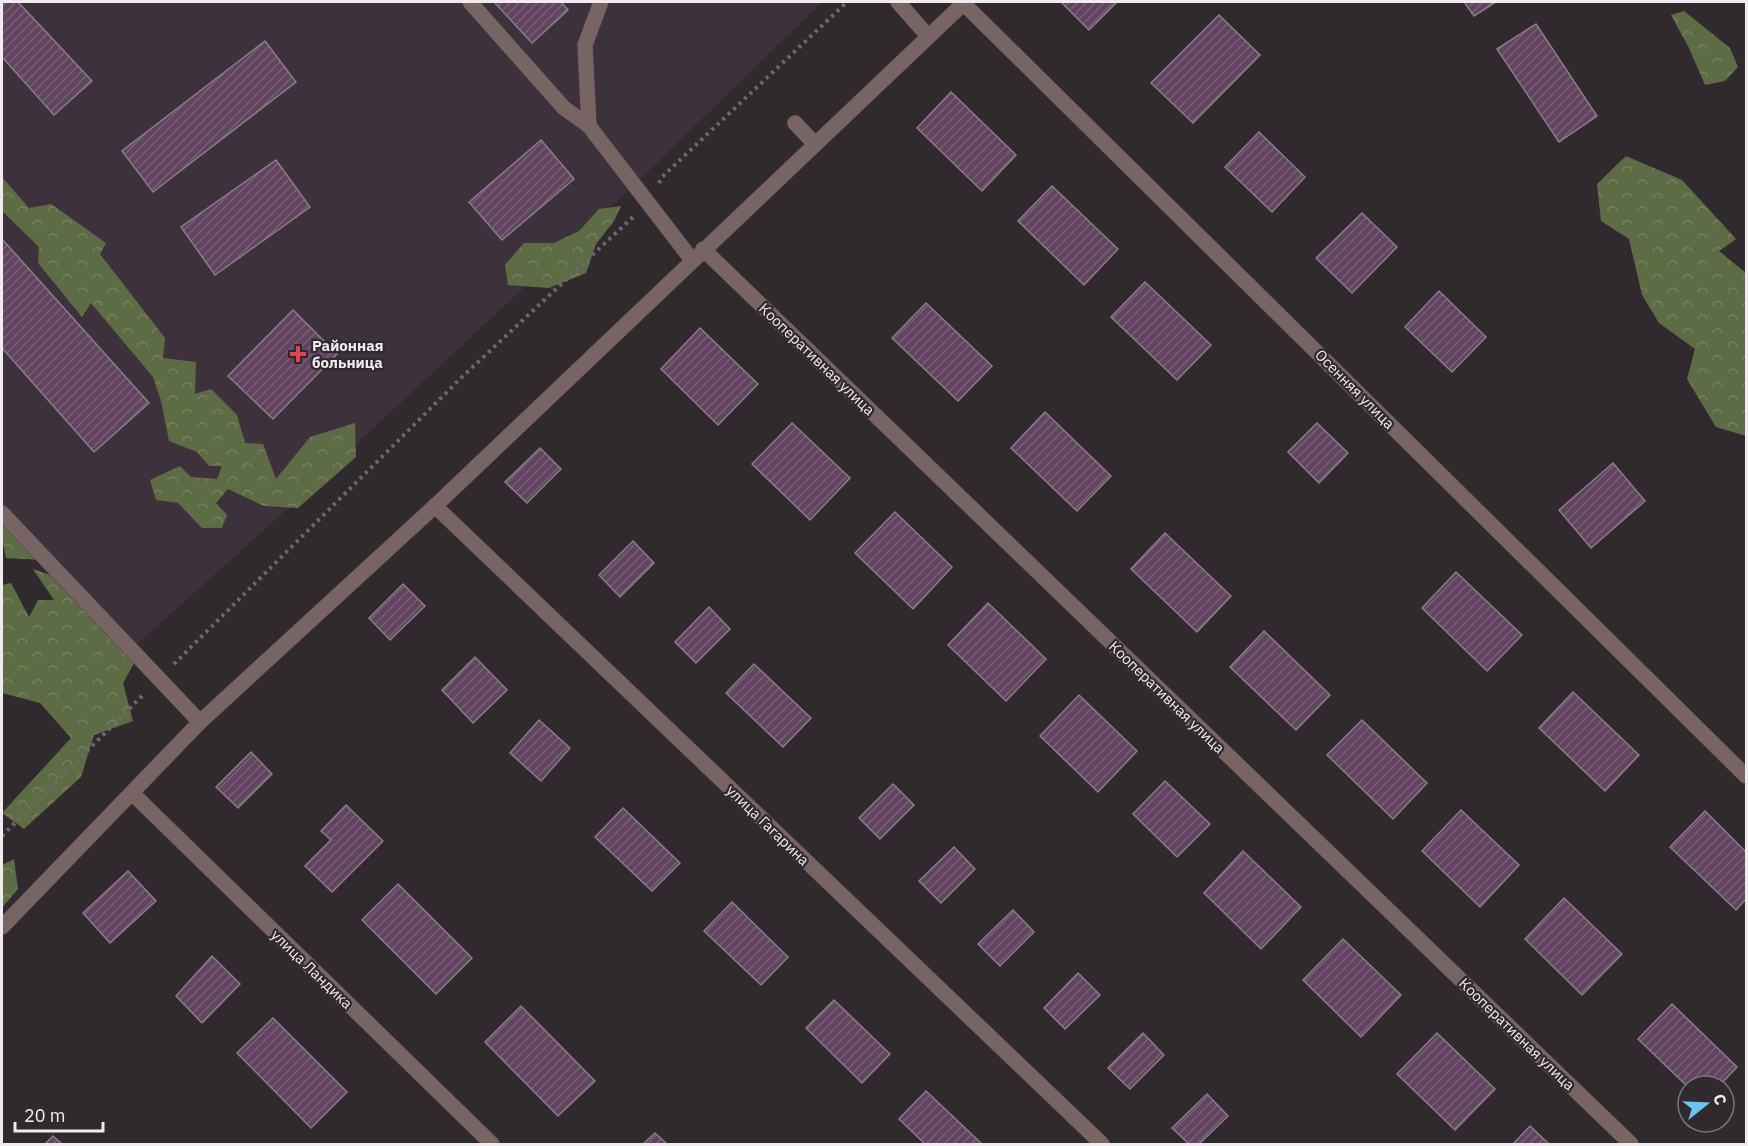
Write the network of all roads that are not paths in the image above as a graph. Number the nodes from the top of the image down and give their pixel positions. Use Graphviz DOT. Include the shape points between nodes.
graph roads {
  1 [pos="470,2"];
  2 [pos="601,2"];
  3 [pos="898,2"];
  4 [pos="964,2"];
  5 [pos="927,35"];
  6 [pos="795,123"];
  7 [pos="589,126"];
  8 [pos="814,143"];
  9 [pos="698,254"];
  10 [pos="435,506"];
  11 [pos="2,513"];
  12 [pos="200,722"];
  13 [pos="1746,776"];
  14 [pos="133,794"];
  15 [pos="2,927"];
  16 [pos="492,1144"];
  17 [pos="1102,1144"];
  18 [pos="1631,1144"];
  1 -- 7 [label="street, Кооперативная улица" via="564,108"];
  2 -- 7 [label="street" via="585,45"];
  3 -- 5 [label="street"];
  4 -- 5 [label="street"];
  4 -- 13 [label="street, Осенняя улица"];
  5 -- 8 [label="street"];
  6 -- 8 [label="street"];
  7 -- 9 [label="street, Кооперативная улица" via="649,202"];
  8 -- 9 [label="street"];
  9 -- 10 [label="street"];
  9 -- 18 [label="street, Кооперативная улица"];
  10 -- 12 [label="street"];
  10 -- 17 [label="street, улица Гагарина"];
  11 -- 12 [label="street"];
  12 -- 14 [label="street"];
  14 -- 15 [label="street"];
  14 -- 16 [label="street, улица Ландика"];
}
